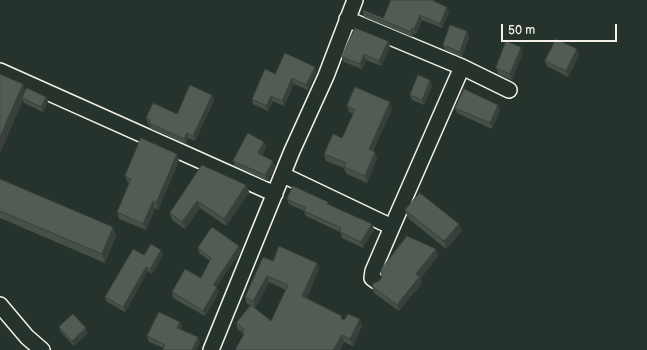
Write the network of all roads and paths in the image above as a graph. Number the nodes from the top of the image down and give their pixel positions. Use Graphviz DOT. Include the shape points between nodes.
graph roads {
  1 [pos="355,0"];
  2 [pos="347,19"];
  3 [pos="462,67"];
  4 [pos="0,71"];
  5 [pos="510,90"];
  6 [pos="283,175"];
  7 [pos="275,194"];
  8 [pos="392,227"];
  9 [pos="376,281"];
  10 [pos="0,305"];
  11 [pos="42,350"];
  12 [pos="211,350"];
  1 -- 2 [label="street"];
  2 -- 3 [label="street"];
  2 -- 6 [label="street" via="326,76"];
  3 -- 5 [label="street"];
  3 -- 8 [label="street"];
  4 -- 7 [label="street"];
  6 -- 7 [label="street"];
  6 -- 8 [label="street"];
  7 -- 12 [label="street"];
  8 -- 9 [label="street" via="373,271 372,278"];
  10 -- 11 [label="street" via="27,337"];
}
